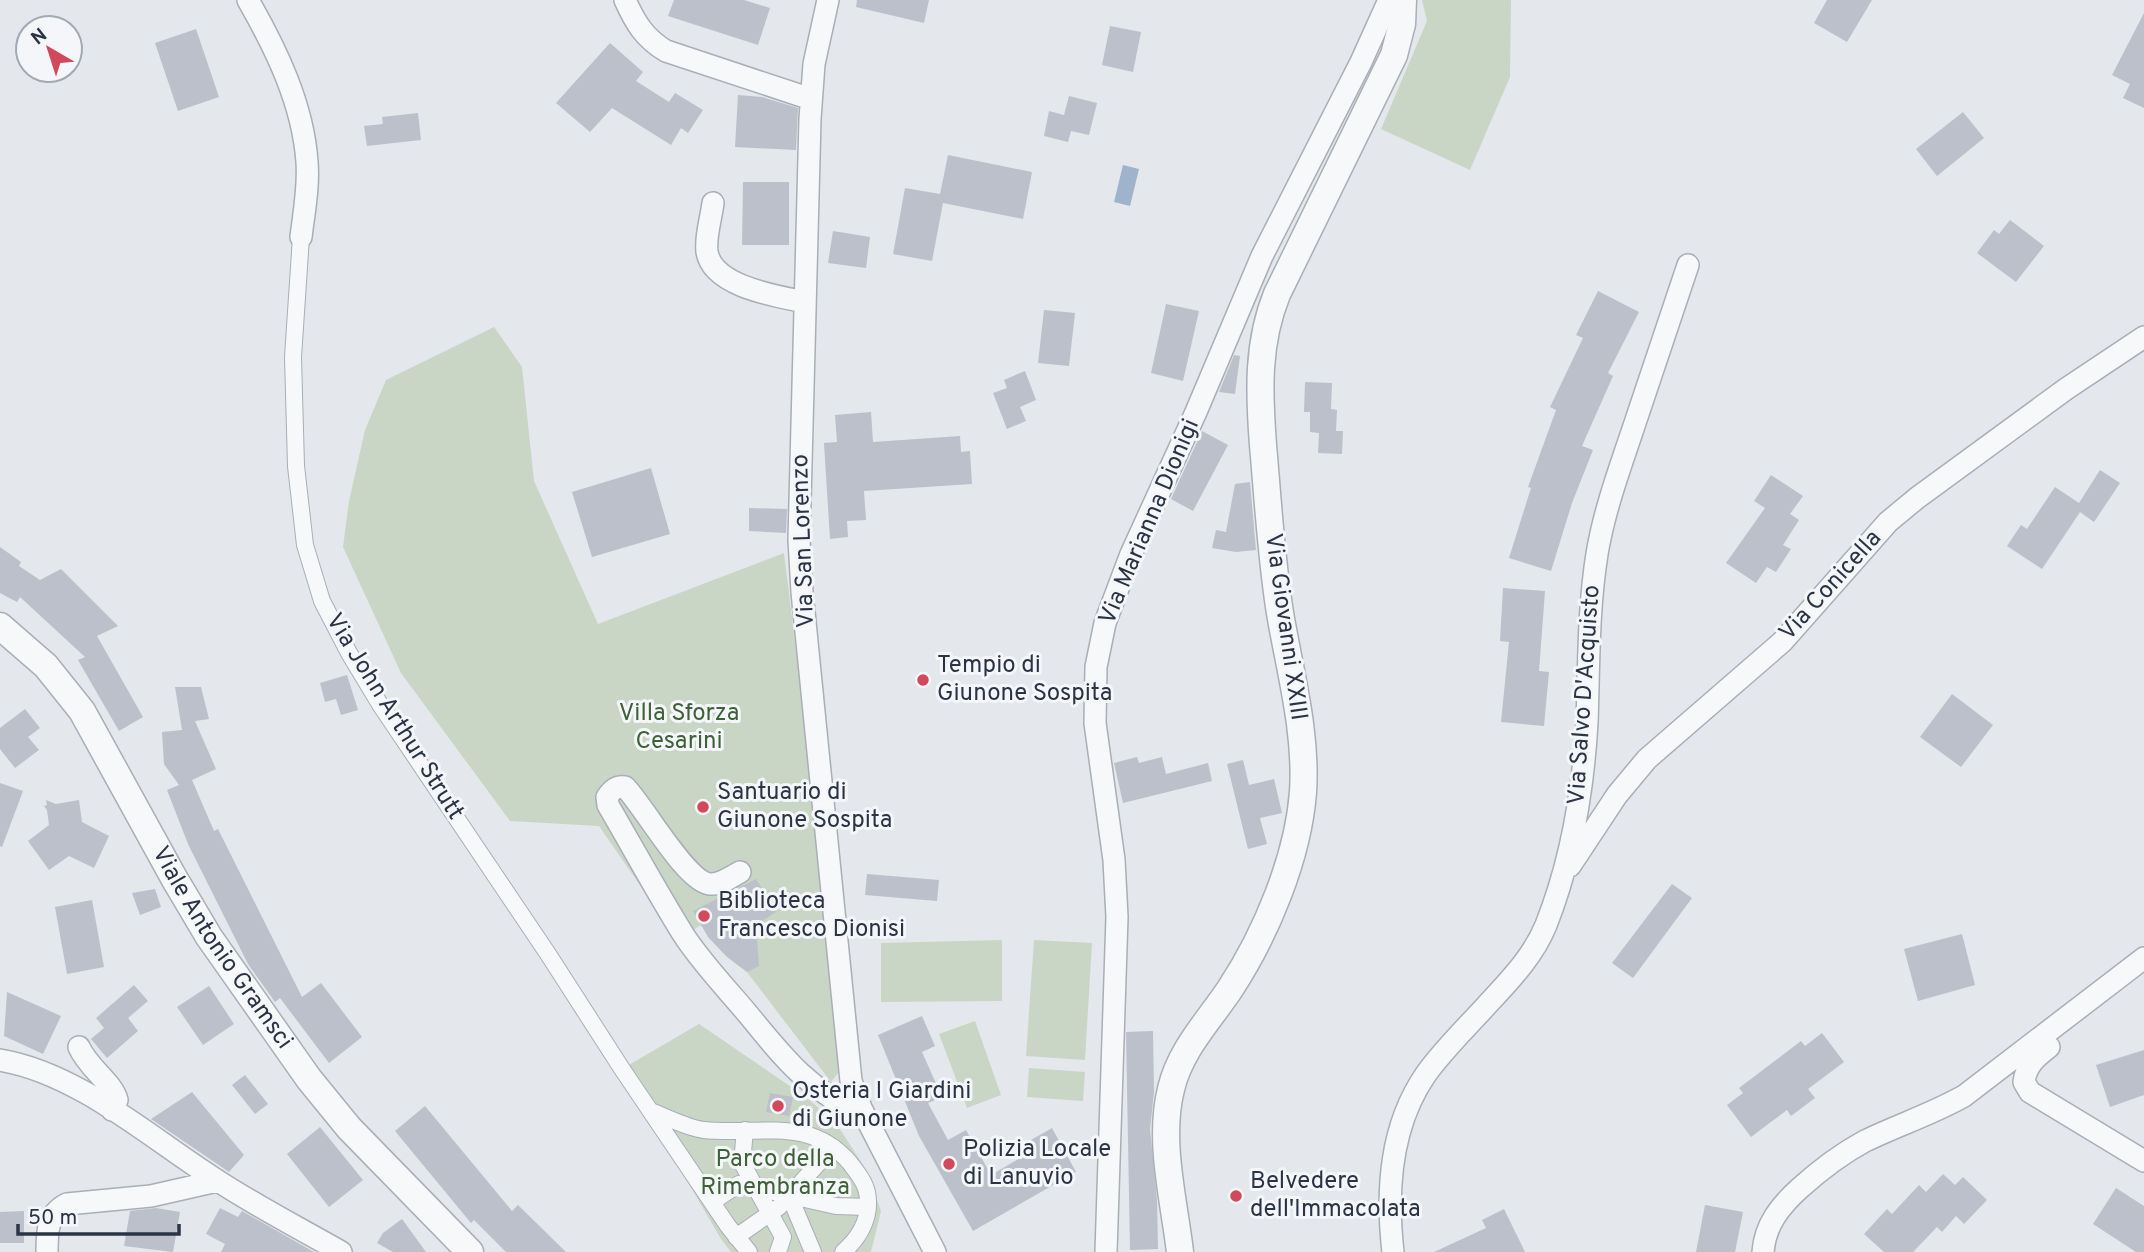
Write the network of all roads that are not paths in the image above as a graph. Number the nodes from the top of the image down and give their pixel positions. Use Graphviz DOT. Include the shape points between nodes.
graph roads {
  1 [pos="248,0"];
  2 [pos="625,0"];
  3 [pos="828,0"];
  4 [pos="1389,0"];
  5 [pos="1403,0"];
  6 [pos="811,99"];
  7 [pos="713,204"];
  8 [pos="300,237"];
  9 [pos="1688,265"];
  10 [pos="805,302"];
  11 [pos="2144,337"];
  12 [pos="0,626"];
  13 [pos="740,872"];
  14 [pos="1561,880"];
  15 [pos="2144,958"];
  16 [pos="2112,984"];
  17 [pos="79,1047"];
  18 [pos="0,1060"];
  19 [pos="111,1110"];
  20 [pos="653,1112"];
  21 [pos="866,1117"];
  22 [pos="745,1130"];
  23 [pos="833,1147"];
  24 [pos="2144,1161"];
  25 [pos="217,1181"];
  26 [pos="756,1188"];
  27 [pos="789,1195"];
  28 [pos="712,1202"];
  29 [pos="868,1207"];
  30 [pos="770,1214"];
  31 [pos="736,1237"];
  32 [pos="47,1252"];
  33 [pos="341,1252"];
  34 [pos="470,1252"];
  35 [pos="749,1252"];
  36 [pos="778,1252"];
  37 [pos="813,1252"];
  38 [pos="843,1252"];
  39 [pos="935,1252"];
  40 [pos="1106,1252"];
  41 [pos="1180,1252"];
  42 [pos="1393,1252"];
  43 [pos="1763,1252"];
  1 -- 8 [label="street" via="279,60 302,132 307,185"];
  2 -- 6 [label="street" via="641,31 666,51"];
  3 -- 6 [label="street, Via San Lorenzo"];
  4 -- 40 [label="street, Via Marianna Dionigi" via="1262,256 1131,554 1103,632 1095,674 1094,723 1117,903"];
  5 -- 41 [label="street, Via Giovanni XXIII" via="1399,35 1386,75 1277,293 1264,333 1260,390 1268,513 1299,722 1302,800 1288,863 1267,920 1243,969 1186,1050 1170,1091 1167,1140"];
  6 -- 10 [label="street, Via San Lorenzo"];
  7 -- 10 [label="street" via="707,251 715,268 747,288"];
  8 -- 20 [label="street, Via John Arthur Strutt" via="294,319 296,453 304,536 320,596 372,692"];
  9 -- 14 [label="street, Via Salvo D'Acquisto" via="1599,545 1589,624 1583,771"];
  10 -- 21 [label="street, Via San Lorenzo" via="801,569 851,1081"];
  11 -- 14 [label="street, Via Conicella" via="2066,389 1888,522 1793,632 1640,766"];
  12 -- 34 [label="street, Viale Antonio Gramsci" via="46,666 82,711 191,907 309,1079 356,1135"];
  13 -- 21 [label="street" via="721,882 701,881 625,787 611,790 608,805 684,936 805,1080"];
  14 -- 42 [label="street, Via Salvo D'Acquisto" via="1530,956 1434,1064 1408,1107 1391,1171"];
  15 -- 16 [label="street"];
  16 -- 24 [label="street" via="2079,1025 2034,1059 2024,1082 2035,1096"];
  16 -- 43 [label="street" via="1964,1096 1867,1140 1827,1165 1777,1211"];
  17 -- 19 [label="street" via="116,1094"];
  18 -- 19 [label="street" via="58,1078"];
  19 -- 25 [label="street"];
  20 -- 22 [label="street" via="702,1130"];
  20 -- 28 [label="street, Via John Arthur Strutt"];
  21 -- 39 [label="street, Via San Lorenzo"];
  22 -- 23 [label="street" via="797,1131"];
  22 -- 26 [label="street" via="743,1163"];
  23 -- 27 [label="street"];
  23 -- 29 [label="street" via="862,1178"];
  25 -- 32 [label="street" via="151,1196 67,1204 51,1218"];
  25 -- 33 [label="street"];
  26 -- 27 [label="street"];
  26 -- 28 [label="street" via="739,1184"];
  26 -- 30 [label="street"];
  27 -- 29 [label="street" via="836,1206"];
  27 -- 30 [label="street"];
  27 -- 37 [label="street"];
  28 -- 31 [label="street, Via John Arthur Strutt"];
  29 -- 38 [label="street" via="860,1234"];
  30 -- 31 [label="street"];
  30 -- 36 [label="street" via="783,1237"];
  31 -- 35 [label="street, Via John Arthur Strutt"];
}
